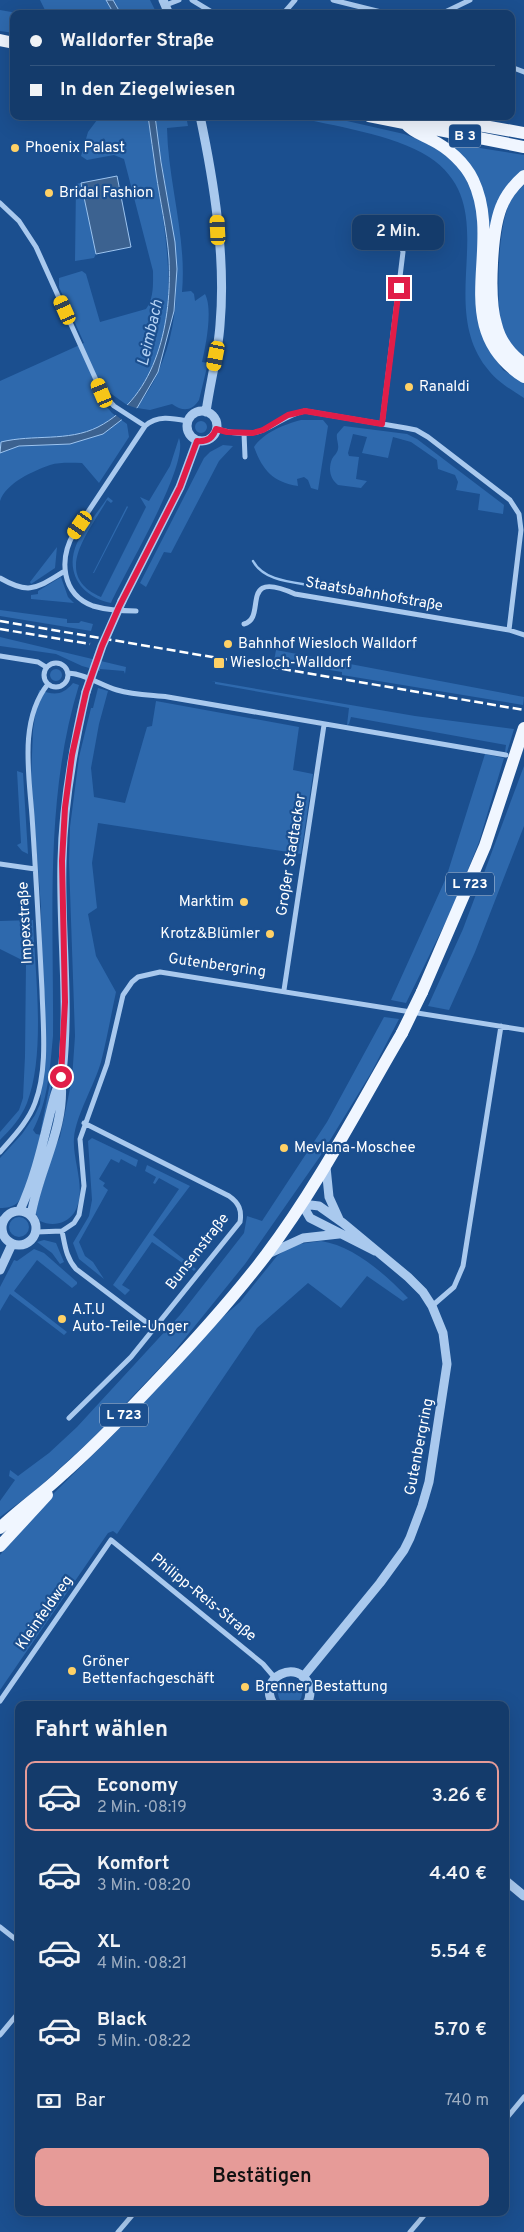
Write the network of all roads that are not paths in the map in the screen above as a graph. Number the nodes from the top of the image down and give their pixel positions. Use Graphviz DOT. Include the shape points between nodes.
graph roads {
  1 [pos="179,0"];
  2 [pos="192,0"];
  3 [pos="295,0"];
  4 [pos="333,0"];
  5 [pos="470,0"];
  6 [pos="166,6"];
  7 [pos="208,10"];
  8 [pos="286,10"];
  9 [pos="373,10"];
  10 [pos="450,10"];
  11 [pos="201,120"];
  12 [pos="388,120"];
  13 [pos="450,120"];
  14 [pos="406,124"];
  15 [pos="524,133"];
  16 [pos="524,147"];
  17 [pos="524,176"];
  18 [pos="0,203"];
  19 [pos="386,233"];
  20 [pos="524,364"];
  21 [pos="524,377"];
  22 [pos="206,412"];
  23 [pos="187,421"];
  24 [pos="382,424"];
  25 [pos="145,426"];
  26 [pos="216,429"];
  27 [pos="244,433"];
  28 [pos="197,441"];
  29 [pos="245,457"];
  30 [pos="65,571"];
  31 [pos="0,578"];
  32 [pos="136,611"];
  33 [pos="244,624"];
  34 [pos="509,630"];
  35 [pos="524,635"];
  36 [pos="0,656"];
  37 [pos="46,667"];
  38 [pos="68,672"];
  39 [pos="48,684"];
  40 [pos="324,724"];
  41 [pos="524,728"];
  42 [pos="506,755"];
  43 [pos="0,864"];
  44 [pos="36,868"];
  45 [pos="284,990"];
  46 [pos="500,1026"];
  47 [pos="524,1030"];
  48 [pos="61,1077"];
  49 [pos="84,1123"];
  50 [pos="0,1152"];
  51 [pos="326,1164"];
  52 [pos="302,1204"];
  53 [pos="20,1210"];
  54 [pos="31,1215"];
  55 [pos="2,1220"];
  56 [pos="342,1223"];
  57 [pos="62,1231"];
  58 [pos="36,1232"];
  59 [pos="341,1234"];
  60 [pos="12,1244"];
  61 [pos="375,1251"];
  62 [pos="266,1256"];
  63 [pos="0,1270"];
  64 [pos="432,1306"];
  65 [pos="154,1328"];
  66 [pos="68,1418"];
  67 [pos="62,1475"];
  68 [pos="0,1528"];
  69 [pos="111,1540"];
  70 [pos="0,1546"];
  71 [pos="303,1676"];
  72 [pos="275,1678"];
  73 [pos="0,1701"];
  74 [pos="272,1701"];
  75 [pos="308,1701"];
  76 [pos="509,1883"];
  77 [pos="524,1896"];
  78 [pos="0,1927"];
  79 [pos="15,1939"];
  80 [pos="15,2017"];
  81 [pos="0,2035"];
  82 [pos="524,2097"];
  83 [pos="509,2115"];
  84 [pos="132,2216"];
  85 [pos="424,2216"];
  86 [pos="118,2232"];
  87 [pos="410,2232"];
  1 -- 6 [label="street"];
  2 -- 7 [label="street"];
  3 -- 8 [label="street"];
  4 -- 9 [label="street"];
  5 -- 10 [label="street"];
  11 -- 22 [label="street" via="216,195 221,295 220,325"];
  12 -- 14 [label="main road, B 3"];
  13 -- 15 [label="main road, B 3"];
  14 -- 16 [label="main road, B 3"];
  14 -- 21 [label="main road" via="448,150 472,178 482,204 483,324 493,348"];
  17 -- 20 [label="main road" via="502,204 497,222 493,249 493,296 501,338 515,358"];
  18 -- 25 [label="street" via="19,221 36,247 102,393 114,406"];
  19 -- 24 [label="street" via="399,240 403,252"];
  22 -- 23 [label="street" via="193,414"];
  22 -- 26 [label="street" via="214,418"];
  23 -- 25 [label="street" via="167,418 152,420"];
  23 -- 28 [label="street" via="188,433"];
  24 -- 27 [label="street" via="305,411 288,415 263,430"];
  24 -- 34 [label="street" via="422,433 516,507 521,530"];
  25 -- 30 [label="street" via="70,542"];
  26 -- 27 [label="street"];
  26 -- 28 [label="street" via="207,441"];
  27 -- 29 [label="street"];
  28 -- 48 [label="street, bridge" via="180,487 102,646 86,692 72,755 63,826 65,1019"];
  30 -- 31 [label="street" via="31,589 14,586"];
  30 -- 32 [label="street" via="69,586 83,600 104,608"];
  33 -- 34 [label="street, Staatsbahnhofstraße" via="253,617 257,594 272,586 295,594"];
  34 -- 35 [label="street, Staatsbahnhofstraße"];
  36 -- 37 [label="street" via="38,662"];
  37 -- 38 [label="street" via="59,663"];
  37 -- 39 [label="street" via="43,673"];
  38 -- 39 [label="street" via="64,684 53,687"];
  38 -- 40 [label="street" via="139,695 168,696"];
  39 -- 44 [label="street, Impexstraße" via="36,702 29,741"];
  40 -- 42 [label="street"];
  40 -- 45 [label="street, Großer Stadtacker"];
  41 -- 51 [label="main road, L 723, bridge" via="472,878 422,992 357,1114"];
  43 -- 44 [label="street"];
  44 -- 50 [label="street, Impexstraße" via="42,1069 31,1113"];
  45 -- 46 [label="street, Gutenbergring"];
  45 -- 49 [label="street, Gutenbergring" via="160,972 138,977 123,995 107,1064"];
  46 -- 47 [label="street, Gutenbergring"];
  46 -- 64 [label="street" via="463,1266 454,1287"];
  48 -- 53 [label="street" via="39,1162"];
  48 -- 54 [label="street" via="63,1096 55,1135"];
  49 -- 57 [label="street, Gutenbergring" via="80,1139 84,1186 82,1207 74,1223"];
  49 -- 65 [label="street, Bunsenstraße" via="229,1196 240,1209 240,1222"];
  51 -- 52 [label="main road, L 723"];
  51 -- 56 [label="street" via="329,1197"];
  52 -- 56 [label="street, Gutenbergring" via="319,1206"];
  52 -- 59 [label="street, Gutenbergring" via="310,1218"];
  52 -- 62 [label="main road, L 723"];
  53 -- 54 [label="street"];
  53 -- 55 [label="street" via="12,1211"];
  54 -- 58 [label="street" via="37,1226"];
  55 -- 60 [label="street" via="3,1236"];
  56 -- 61 [label="street, Gutenbergring"];
  57 -- 58 [label="street"];
  57 -- 65 [label="street" via="66,1252 76,1270"];
  58 -- 60 [label="street" via="27,1244"];
  59 -- 61 [label="street, Gutenbergring"];
  59 -- 62 [label="street" via="303,1238"];
  60 -- 63 [label="street"];
  61 -- 64 [label="street, Gutenbergring" via="408,1277"];
  62 -- 67 [label="main road, L 723" via="178,1358"];
  64 -- 71 [label="street, Gutenbergring" via="443,1333 447,1364 431,1473 422,1506 404,1550"];
  65 -- 66 [label="street, Bunsenstraße" via="125,1362"];
  67 -- 68 [label="main road, L 723"];
  67 -- 70 [label="main road, L 723"];
  69 -- 72 [label="street, Philipp-Reis-Straße" via="263,1664"];
  69 -- 73 [label="street, Kleinfeldweg"];
  71 -- 72 [label="street" via="292,1672"];
  71 -- 75 [label="street" via="310,1689"];
  72 -- 74 [label="street" via="269,1692"];
  76 -- 77 [label="street"];
  78 -- 79 [label="street"];
  80 -- 81 [label="street"];
  82 -- 83 [label="street"];
  84 -- 86 [label="street"];
  85 -- 87 [label="street"];
}
